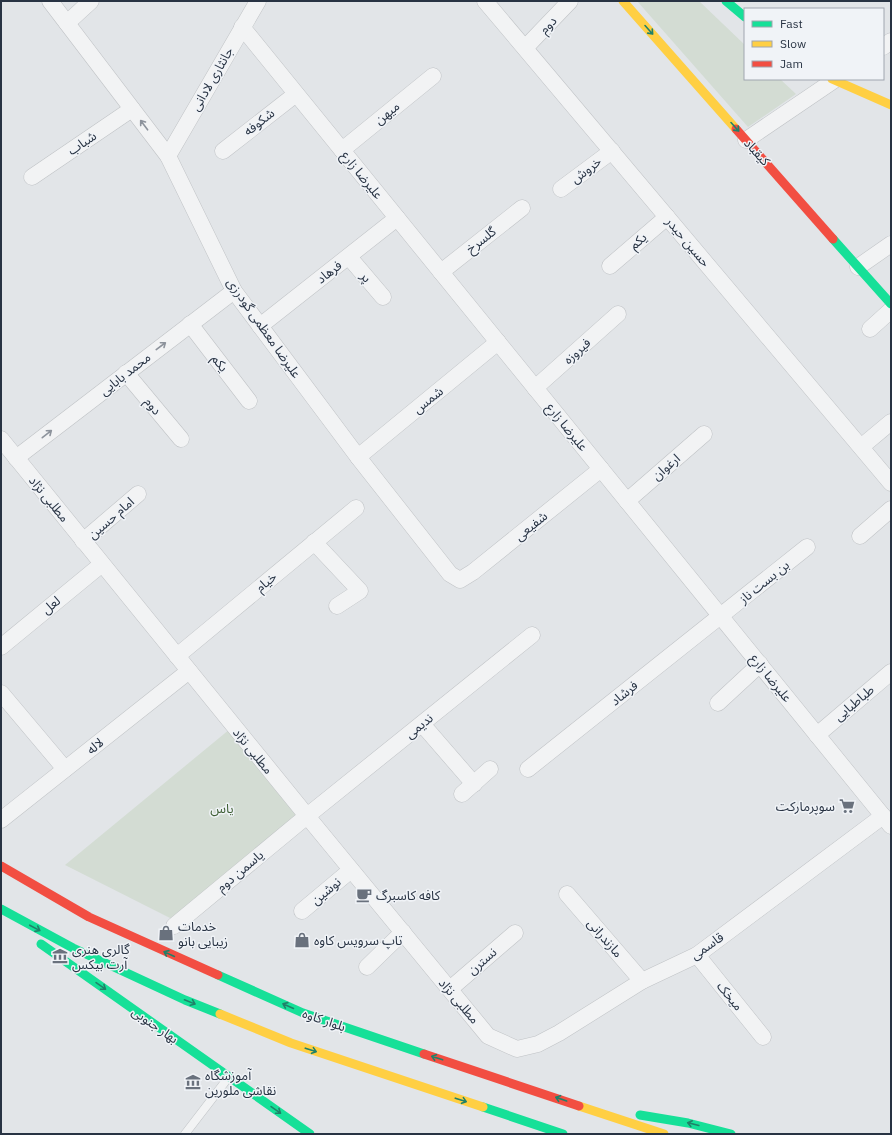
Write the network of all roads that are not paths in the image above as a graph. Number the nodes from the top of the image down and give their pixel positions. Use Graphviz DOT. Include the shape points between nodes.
graph roads {
  1 [pos="50,1"];
  2 [pos="90,1"];
  3 [pos="258,1"];
  4 [pos="485,1"];
  5 [pos="570,1"];
  6 [pos="623,1"];
  7 [pos="726,1"];
  8 [pos="744,16"];
  9 [pos="67,23"];
  10 [pos="242,27"];
  11 [pos="525,48"];
  12 [pos="433,76"];
  13 [pos="833,80"];
  14 [pos="836,80"];
  15 [pos="296,94"];
  16 [pos="891,105"];
  17 [pos="132,109"];
  18 [pos="746,140"];
  19 [pos="342,150"];
  20 [pos="223,151"];
  21 [pos="612,151"];
  22 [pos="168,156"];
  23 [pos="32,177"];
  24 [pos="561,189"];
  25 [pos="522,208"];
  26 [pos="667,217"];
  27 [pos="398,218"];
  28 [pos="891,244"];
  29 [pos="349,257"];
  30 [pos="610,266"];
  31 [pos="858,267"];
  32 [pos="441,272"];
  33 [pos="234,290"];
  34 [pos="383,297"];
  35 [pos="891,304"];
  36 [pos="891,310"];
  37 [pos="618,314"];
  38 [pos="190,324"];
  39 [pos="260,326"];
  40 [pos="870,329"];
  41 [pos="498,342"];
  42 [pos="126,373"];
  43 [pos="535,388"];
  44 [pos="249,401"];
  45 [pos="891,422"];
  46 [pos="704,434"];
  47 [pos="1,439"];
  48 [pos="180,440"];
  49 [pos="861,447"];
  50 [pos="358,457"];
  51 [pos="16,458"];
  52 [pos="601,469"];
  53 [pos="891,483"];
  54 [pos="138,494"];
  55 [pos="627,501"];
  56 [pos="356,508"];
  57 [pos="891,509"];
  58 [pos="860,536"];
  59 [pos="83,541"];
  60 [pos="314,542"];
  61 [pos="807,547"];
  62 [pos="102,564"];
  63 [pos="460,580"];
  64 [pos="337,606"];
  65 [pos="720,616"];
  66 [pos="532,635"];
  67 [pos="1,647"];
  68 [pos="177,656"];
  69 [pos="760,664"];
  70 [pos="189,671"];
  71 [pos="891,672"];
  72 [pos="1,693"];
  73 [pos="718,704"];
  74 [pos="422,724"];
  75 [pos="817,735"];
  76 [pos="65,769"];
  77 [pos="490,769"];
  78 [pos="528,769"];
  79 [pos="474,784"];
  80 [pos="462,794"];
  81 [pos="307,816"];
  82 [pos="1,820"];
  83 [pos="887,821"];
  84 [pos="1,866"];
  85 [pos="351,870"];
  86 [pos="567,894"];
  87 [pos="1,909"];
  88 [pos="302,911"];
  89 [pos="1,916"];
  90 [pos="174,926"];
  91 [pos="402,932"];
  92 [pos="515,933"];
  93 [pos="697,955"];
  94 [pos="367,967"];
  95 [pos="642,981"];
  96 [pos="450,989"];
  97 [pos="763,1037"];
  98 [pos="517,1049"];
  99 [pos="229,1077"];
  100 [pos="578,1105"];
  101 [pos="185,1134"];
  102 [pos="310,1134"];
  103 [pos="563,1134"];
  104 [pos="664,1134"];
  105 [pos="731,1134"];
  1 -- 9 [label="street, علیرضا معظمی گودرزی"];
  2 -- 9 [label="street"];
  3 -- 10 [label="street, جانثاری لادانی"];
  4 -- 11 [label="street, حسین حیدر"];
  5 -- 11 [label="street, دوم"];
  6 -- 18 [label="main road, کیقباد, one-way"];
  7 -- 8 [label="main road"];
  9 -- 17 [label="street, علیرضا معظمی گودرزی"];
  10 -- 15 [label="street, علیرضا زارع"];
  10 -- 22 [label="street, جانثاری لادانی"];
  11 -- 21 [label="street, حسین حیدر"];
  12 -- 19 [label="street, میهن"];
  13 -- 18 [label="street"];
  14 -- 16 [label="main road"];
  15 -- 19 [label="street, علیرضا زارع"];
  15 -- 20 [label="street, شکوفه"];
  22 -- 17 [label="street, علیرضا معظمی گودرزی, one-way"];
  17 -- 23 [label="street, شباب"];
  18 -- 31 [label="main road, کیقباد"];
  19 -- 27 [label="street, علیرضا زارع"];
  21 -- 24 [label="street, خروش"];
  21 -- 26 [label="street, حسین حیدر"];
  22 -- 33 [label="street, علیرضا معظمی گودرزی"];
  25 -- 32 [label="street, گلسرخ"];
  26 -- 30 [label="street, یکم"];
  26 -- 49 [label="street, حسین حیدر"];
  27 -- 29 [label="street, فرهاد"];
  27 -- 32 [label="street, علیرضا زارع"];
  28 -- 31 [label="street"];
  29 -- 34 [label="street, پر"];
  29 -- 39 [label="street, فرهاد"];
  31 -- 35 [label="main road, کیقباد"];
  32 -- 41 [label="street, علیرضا زارع"];
  33 -- 38 [label="street, محمد بابایی"];
  33 -- 39 [label="street, علیرضا معظمی گودرزی"];
  36 -- 40 [label="street"];
  37 -- 43 [label="street, فیروزه"];
  42 -- 38 [label="street, محمد بابایی, one-way"];
  38 -- 44 [label="street, یکم"];
  39 -- 50 [label="street, علیرضا معظمی گودرزی"];
  41 -- 43 [label="street, علیرضا زارع"];
  41 -- 50 [label="street, شمس"];
  42 -- 48 [label="street, دوم"];
  51 -- 42 [label="street, محمد بابایی, one-way"];
  43 -- 52 [label="street, علیرضا زارع"];
  45 -- 49 [label="street"];
  46 -- 55 [label="street, ارغوان"];
  47 -- 51 [label="street, مطلبی نژاد"];
  49 -- 53 [label="street, حسین حیدر"];
  50 -- 63 [label="street, علیرضا معظمی گودرزی" via="450,574"];
  51 -- 59 [label="street, مطلبی نژاد"];
  52 -- 55 [label="street, علیرضا زارع"];
  52 -- 63 [label="street, شفیعی"];
  54 -- 59 [label="street, امام حسین"];
  55 -- 65 [label="street, علیرضا زارع"];
  56 -- 60 [label="street, خیام"];
  57 -- 58 [label="street"];
  59 -- 62 [label="street, مطلبی نژاد"];
  60 -- 64 [label="street" via="360,591"];
  60 -- 68 [label="street, خیام"];
  61 -- 65 [label="street, بن بست ناز"];
  62 -- 67 [label="street, لعل"];
  62 -- 68 [label="street, مطلبی نژاد"];
  65 -- 69 [label="street, علیرضا زارع"];
  65 -- 78 [label="street, فرشاد"];
  66 -- 74 [label="street, ندیمی"];
  68 -- 70 [label="street, مطلبی نژاد"];
  69 -- 73 [label="street"];
  69 -- 75 [label="street, علیرضا زارع"];
  70 -- 76 [label="street, لاله"];
  70 -- 81 [label="street, مطلبی نژاد"];
  71 -- 75 [label="street, طباطبایی"];
  72 -- 76 [label="street"];
  74 -- 79 [label="street"];
  74 -- 81 [label="street, ندیمی"];
  75 -- 83 [label="street, علیرضا زارع"];
  76 -- 82 [label="street, لاله"];
  77 -- 79 [label="street"];
  79 -- 80 [label="street"];
  81 -- 85 [label="street, مطلبی نژاد"];
  81 -- 90 [label="street, یاسمن دوم"];
  83 -- 93 [label="street, قاسمی"];
  100 -- 84 [label="main road, بلوار کاوه, one-way" via="303,1013 89,917"];
  85 -- 88 [label="street, نوشین"];
  85 -- 91 [label="street, مطلبی نژاد"];
  86 -- 95 [label="street, مازندرانی"];
  87 -- 103 [label="main road, one-way" via="73,948 185,1000 291,1043"];
  89 -- 99 [label="main road, بهار جنوبی, one-way"];
  91 -- 94 [label="street"];
  91 -- 96 [label="street, مطلبی نژاد"];
  92 -- 96 [label="street, نسترن"];
  93 -- 95 [label="street, قاسمی"];
  93 -- 97 [label="street, میخک"];
  95 -- 98 [label="street, قاسمی" via="559,1033 538,1044"];
  96 -- 98 [label="street, مطلبی نژاد" via="488,1036"];
  99 -- 101 [label="lane"];
  99 -- 102 [label="main road, بهار جنوبی, one-way"];
  100 -- 104 [label="main road, بلوار کاوه"];
  105 -- 100 [label="main road, one-way" via="688,1123"];
}
